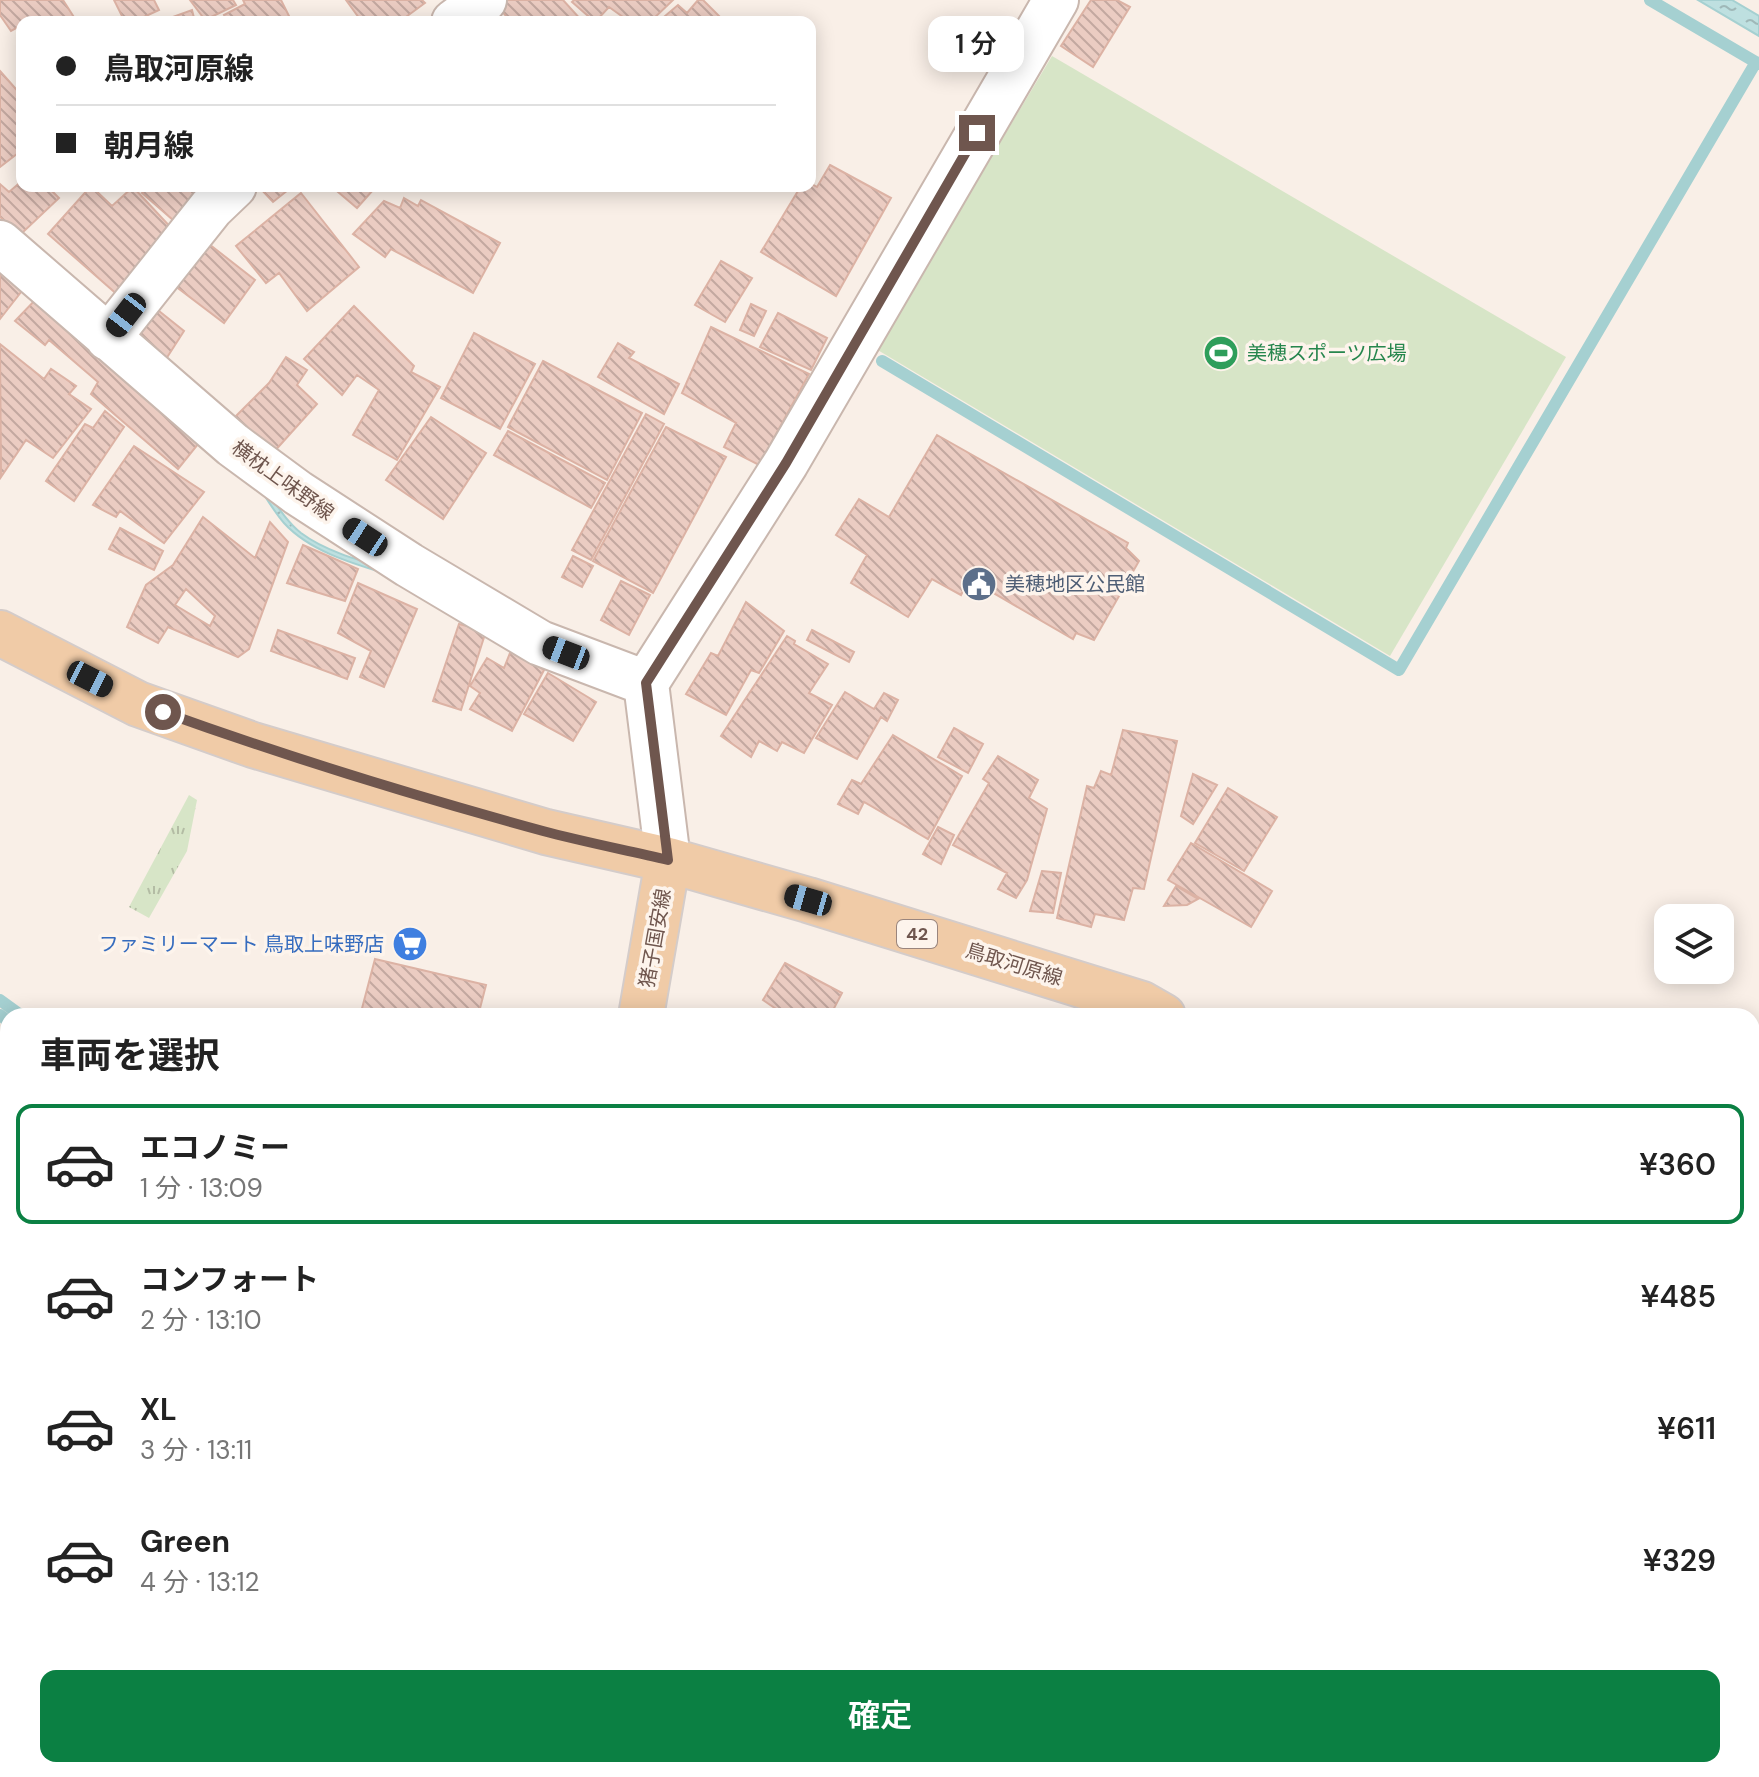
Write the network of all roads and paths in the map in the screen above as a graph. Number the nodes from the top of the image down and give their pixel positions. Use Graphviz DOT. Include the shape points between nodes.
graph roads {
  1 [pos="484,0"];
  2 [pos="1056,0"];
  3 [pos="462,16"];
  4 [pos="228,192"];
  5 [pos="0,243"];
  6 [pos="108,338"];
  7 [pos="0,633"];
  8 [pos="646,683"];
  9 [pos="668,860"];
  10 [pos="642,1008"];
  11 [pos="1134,1008"];
  1 -- 3 [label="street"];
  2 -- 8 [label="street" via="786,463"];
  4 -- 6 [label="street"];
  5 -- 6 [label="street, 横枕上味野線"];
  6 -- 8 [label="street, 横枕上味野線" via="244,453 409,565 540,643"];
  7 -- 9 [label="main road, 鳥取河原線 / 42" via="138,704 253,745 546,832"];
  8 -- 9 [label="street"];
  9 -- 10 [label="main road, 猪子国安線"];
  9 -- 11 [label="main road, 鳥取河原線 / 42" via="823,905"];
}
